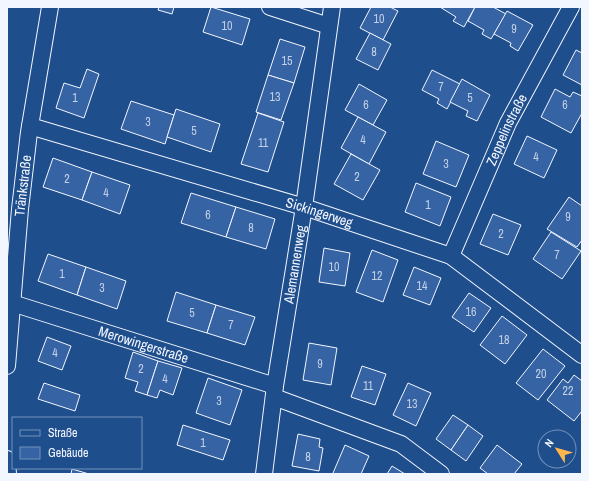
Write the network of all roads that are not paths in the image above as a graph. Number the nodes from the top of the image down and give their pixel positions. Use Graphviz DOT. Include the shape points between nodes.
graph roads {
  1 [pos="50,7"];
  2 [pos="270,7"];
  3 [pos="332,7"];
  4 [pos="571,7"];
  5 [pos="329,26"];
  6 [pos="30,126"];
  7 [pos="304,207"];
  8 [pos="451,256"];
  9 [pos="12,303"];
  10 [pos="582,355"];
  11 [pos="7,366"];
  12 [pos="275,392"];
  13 [pos="7,459"];
  14 [pos="8,474"];
  15 [pos="264,474"];
  16 [pos="441,474"];
  1 -- 6 [label="street, Tränkstraße"];
  2 -- 5 [label="street"];
  3 -- 5 [label="street, Alemannenweg"];
  4 -- 8 [label="street, Zeppelinstraße" via="508,123"];
  5 -- 7 [label="street, Alemannenweg"];
  6 -- 7 [label="street, Sickingerweg"];
  6 -- 9 [label="street, Tränkstraße"];
  7 -- 8 [label="street, Sickingerweg"];
  7 -- 12 [label="street, Alemannenweg"];
  8 -- 10 [label="street, Sickingerweg"];
  9 -- 11 [label="street, Tränkstraße"];
  9 -- 12 [label="street, Merowingerstraße"];
  12 -- 15 [label="street, Alemannenweg"];
  12 -- 16 [label="street, Merowingerstraße" via="401,444"];
  13 -- 14 [label="street"];
}
